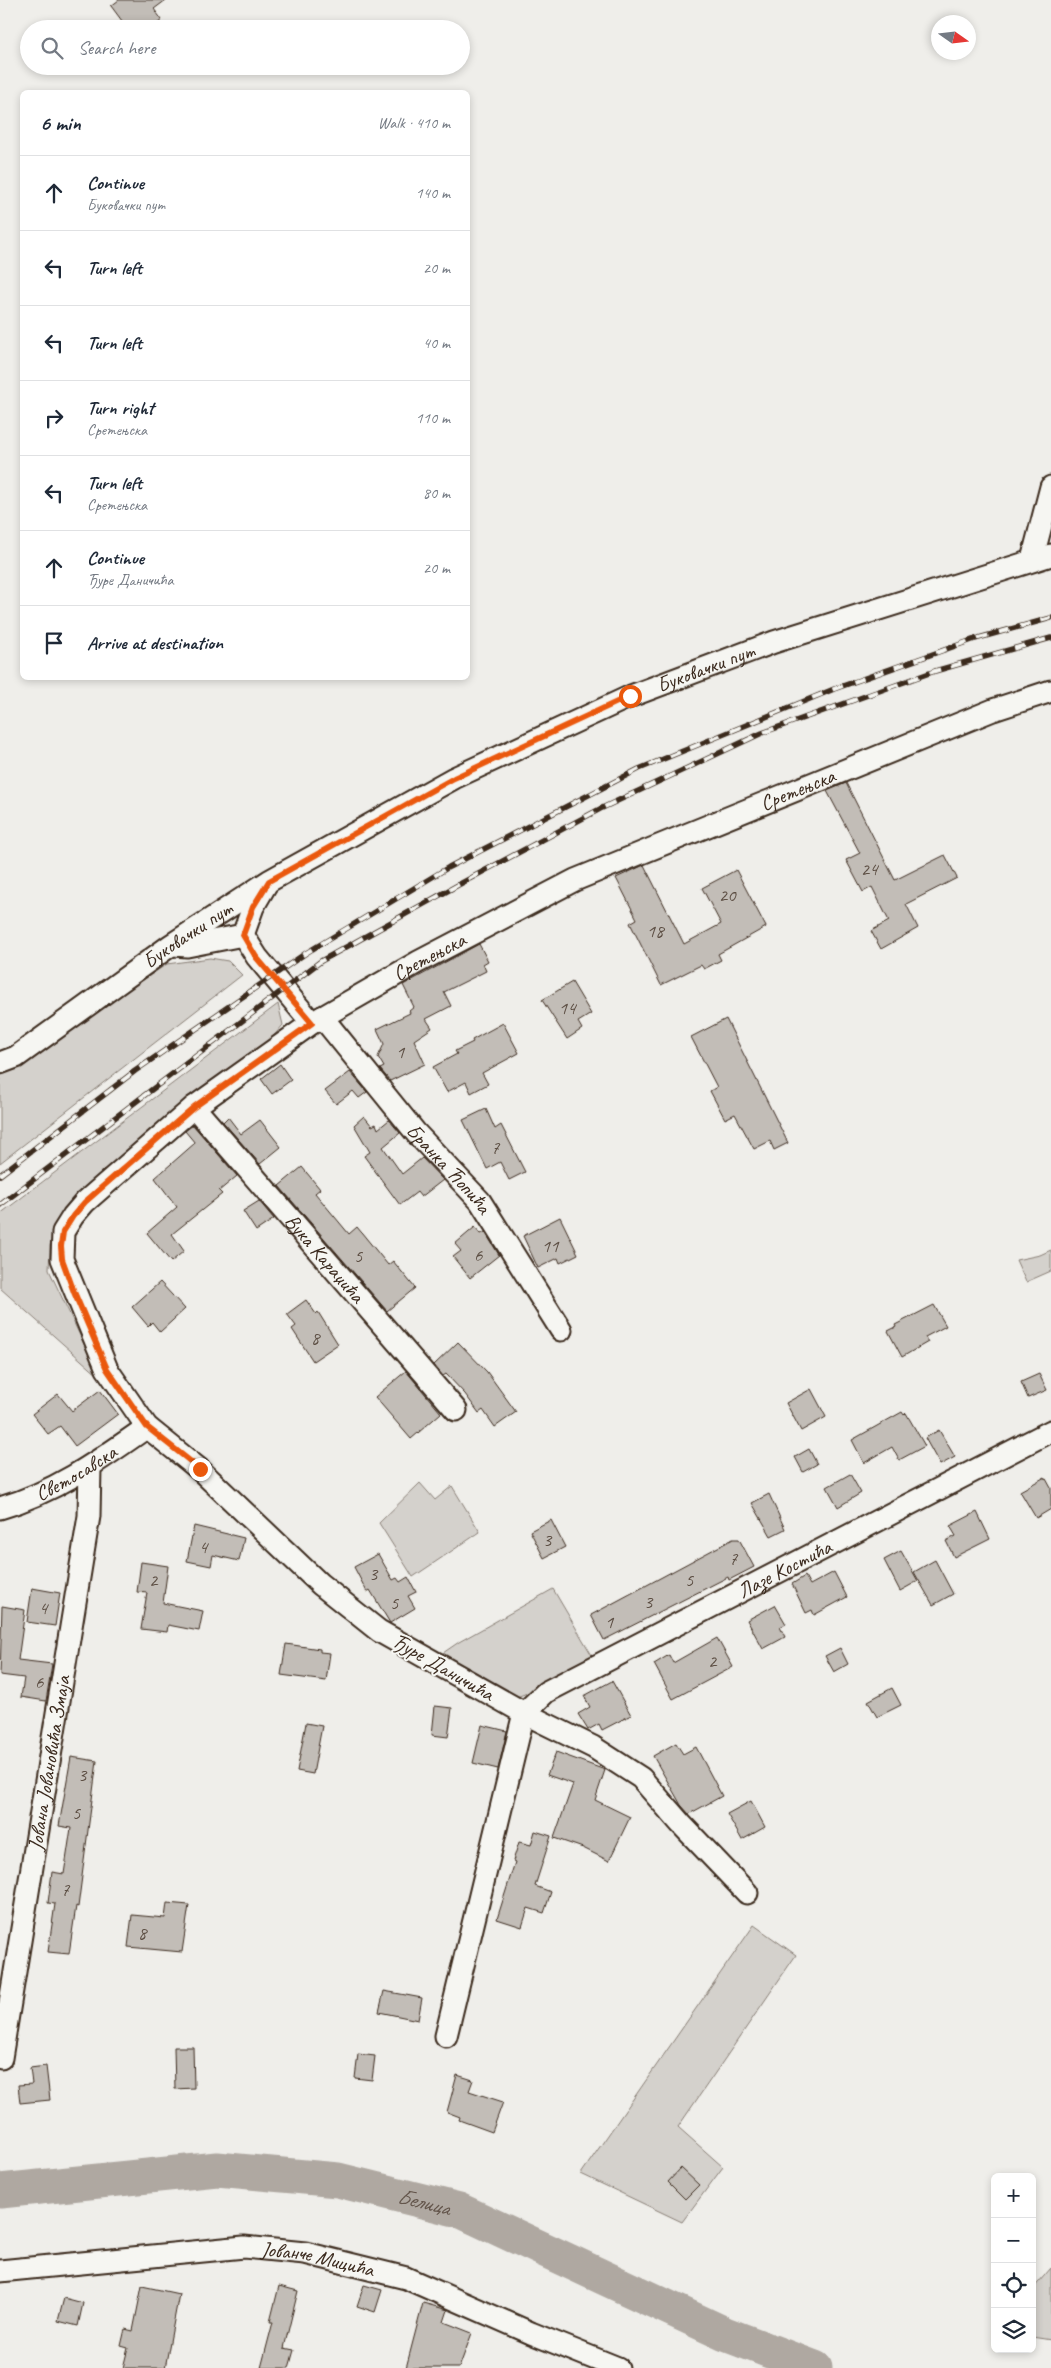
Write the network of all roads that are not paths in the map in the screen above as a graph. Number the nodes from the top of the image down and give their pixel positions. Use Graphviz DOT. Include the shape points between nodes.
graph roads {
  1 [pos="1051,487"];
  2 [pos="1042,557"];
  3 [pos="1051,691"];
  4 [pos="269,881"];
  5 [pos="243,935"];
  6 [pos="171,945"];
  7 [pos="317,1020"];
  8 [pos="0,1063"];
  9 [pos="194,1107"];
  10 [pos="561,1330"];
  11 [pos="456,1410"];
  12 [pos="147,1427"];
  13 [pos="1051,1431"];
  14 [pos="90,1468"];
  15 [pos="0,1508"];
  16 [pos="524,1713"];
  17 [pos="747,1894"];
  18 [pos="446,2036"];
  19 [pos="1,2058"];
  20 [pos="0,2271"];
  21 [pos="618,2368"];
  1 -- 2 [label="street"];
  2 -- 4 [label="street, Буковачки пут" via="774,642 630,696 454,778"];
  3 -- 7 [label="street, Сретењска" via="993,710 575,880 418,962"];
  4 -- 5 [label="street" via="253,907"];
  4 -- 6 [label="street, Буковачки пут"];
  5 -- 6 [label="street" via="187,946"];
  5 -- 7 [label="street, Бранка Ћопића" via="256,957"];
  6 -- 8 [label="street, Буковачки пут" via="16,1056"];
  7 -- 9 [label="street, Сретењска"];
  7 -- 10 [label="street, Бранка Ћопића" via="480,1201"];
  9 -- 11 [label="street, Вука Караџића"];
  9 -- 12 [label="street, Сретењска" via="85,1202 63,1232 62,1259 107,1369"];
  12 -- 14 [label="street, Светосавска"];
  12 -- 16 [label="street, Ђуре Даничића" via="206,1475 320,1584 379,1631"];
  13 -- 16 [label="street, Лазе Костића" via="546,1692"];
  14 -- 15 [label="street, Светосавска" via="49,1490"];
  14 -- 19 [label="street, Јована Јовановића Змаја" via="89,1516"];
  16 -- 17 [label="street, Ђуре Даничића" via="592,1746 641,1778"];
  16 -- 18 [label="street"];
  20 -- 21 [label="street, Јованче Мицића" via="244,2247 305,2253 406,2278"];
}
